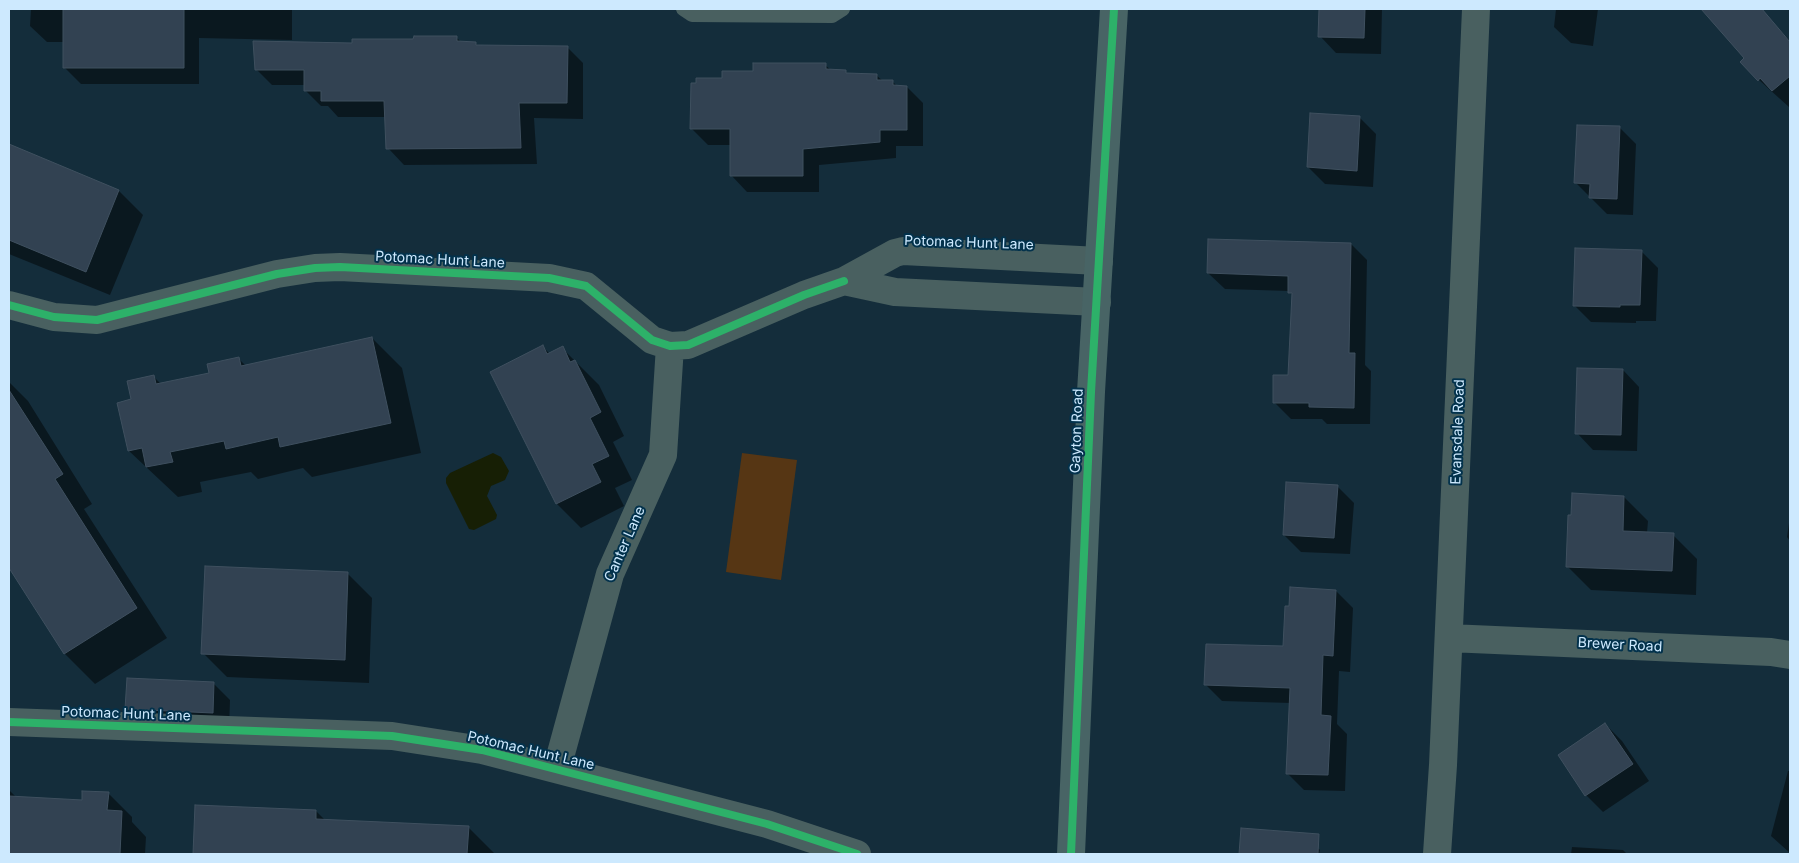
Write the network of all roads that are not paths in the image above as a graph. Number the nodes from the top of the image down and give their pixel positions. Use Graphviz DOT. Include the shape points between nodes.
graph roads {
  1 [pos="683,9"];
  2 [pos="842,9"];
  3 [pos="1114,9"];
  4 [pos="1476,9"];
  5 [pos="1099,261"];
  6 [pos="844,280"];
  7 [pos="1097,302"];
  8 [pos="9,305"];
  9 [pos="670,346"];
  10 [pos="1449,638"];
  11 [pos="1790,655"];
  12 [pos="9,722"];
  13 [pos="557,768"];
  14 [pos="857,854"];
  15 [pos="1070,854"];
  16 [pos="1437,854"];
  1 -- 2 [label="lane" via="692,15 832,16"];
  3 -- 5 [label="street, Gayton Road"];
  4 -- 10 [label="street, Evansdale Road"];
  5 -- 6 [label="street, Potomac Hunt Lane" via="903,251"];
  5 -- 7 [label="street, Gayton Road"];
  6 -- 7 [label="street" via="895,292"];
  6 -- 9 [label="street, Potomac Hunt Lane" via="688,345"];
  7 -- 15 [label="street, Gayton Road"];
  8 -- 9 [label="street, Potomac Hunt Lane" via="54,317 97,320 277,274 315,268 549,278 586,286 652,340"];
  9 -- 13 [label="street, Canter Lane" via="663,455 610,574"];
  10 -- 11 [label="street, Brewer Road"];
  10 -- 16 [label="street, Evansdale Road"];
  12 -- 13 [label="street, Potomac Hunt Lane" via="392,736 482,750"];
  13 -- 14 [label="street, Potomac Hunt Lane" via="767,824"];
}
